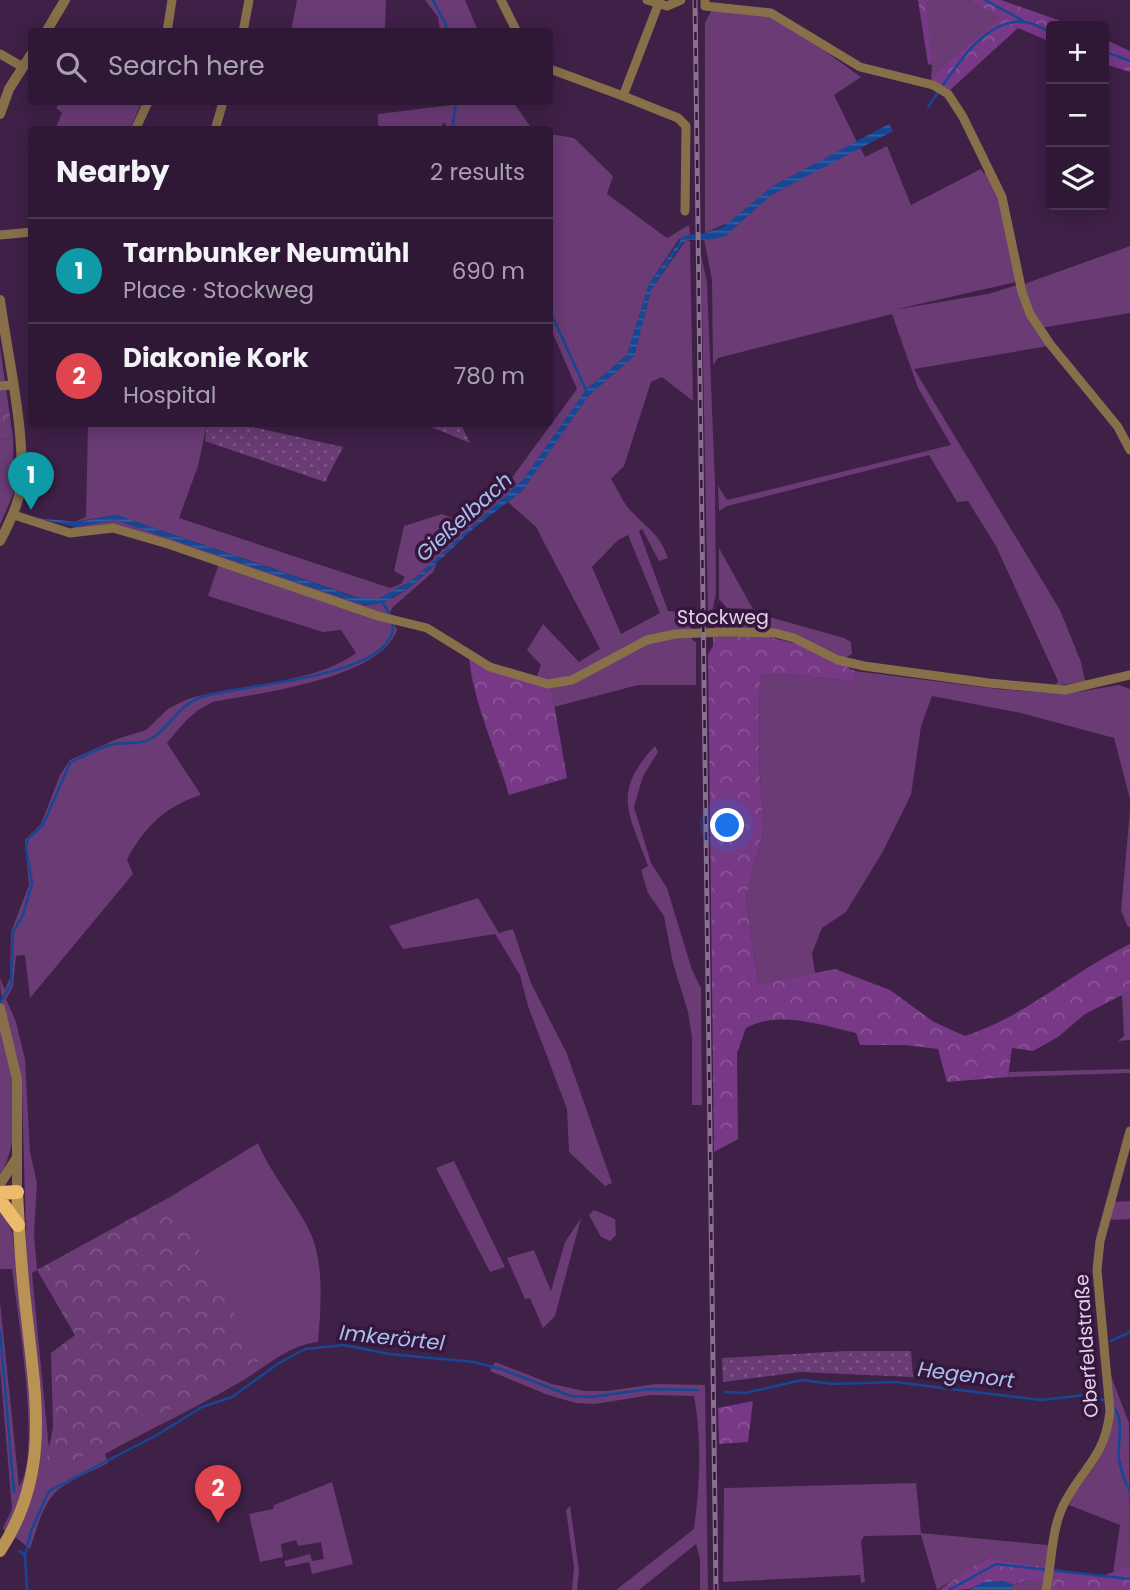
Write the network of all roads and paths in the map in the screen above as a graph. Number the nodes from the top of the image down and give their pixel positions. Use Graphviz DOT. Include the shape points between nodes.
graph roads {
  1 [pos="65,0"];
  2 [pos="172,0"];
  3 [pos="249,0"];
  4 [pos="501,0"];
  5 [pos="647,0"];
  6 [pos="681,0"];
  7 [pos="705,0"];
  8 [pos="658,5"];
  9 [pos="48,28"];
  10 [pos="168,28"];
  11 [pos="244,28"];
  12 [pos="515,28"];
  13 [pos="0,54"];
  14 [pos="28,59"];
  15 [pos="23,66"];
  16 [pos="553,70"];
  17 [pos="623,96"];
  18 [pos="147,105"];
  19 [pos="222,105"];
  20 [pos="0,114"];
  21 [pos="137,126"];
  22 [pos="216,126"];
  23 [pos="685,211"];
  24 [pos="28,232"];
  25 [pos="0,235"];
  26 [pos="0,300"];
  27 [pos="6,385"];
  28 [pos="1130,450"];
  29 [pos="14,515"];
  30 [pos="0,541"];
  31 [pos="1130,675"];
  32 [pos="0,1008"];
  33 [pos="1130,1131"];
  34 [pos="18,1157"];
  35 [pos="0,1184"];
  36 [pos="17,1192"];
  37 [pos="0,1193"];
  38 [pos="0,1200"];
  39 [pos="18,1225"];
  40 [pos="0,1551"];
  41 [pos="1046,1590"];
  1 -- 9 [label="street"];
  2 -- 10 [label="street"];
  3 -- 11 [label="street"];
  4 -- 12 [label="street"];
  5 -- 8 [label="street"];
  6 -- 8 [label="street" via="673,6"];
  7 -- 28 [label="street" via="705,6 771,13 860,68 933,85 948,94 1002,197 1030,314 1118,427"];
  8 -- 17 [label="street"];
  13 -- 15 [label="street"];
  14 -- 15 [label="street"];
  15 -- 20 [label="street"];
  16 -- 17 [label="street"];
  17 -- 23 [label="street" via="678,118 686,126"];
  18 -- 21 [label="street"];
  19 -- 22 [label="street"];
  24 -- 25 [label="street"];
  26 -- 27 [label="street"];
  27 -- 29 [label="street" via="21,453"];
  29 -- 30 [label="street"];
  29 -- 31 [label="street, Stockweg" via="70,533 113,528 168,544 378,616 427,628 490,667 548,684 572,680 647,640 727,632 784,635 838,660 989,683 1065,690"];
  32 -- 34 [label="street" via="17,1079"];
  33 -- 41 [label="street, Oberfeldstraße" via="1100,1241 1097,1270 1110,1412 1101,1450 1059,1517"];
  34 -- 35 [label="street"];
  34 -- 36 [label="street"];
  36 -- 37 [label="highway"];
  36 -- 39 [label="main road"];
  38 -- 39 [label="highway"];
  39 -- 40 [label="main road" via="38,1431 29,1488 20,1516"];
}
